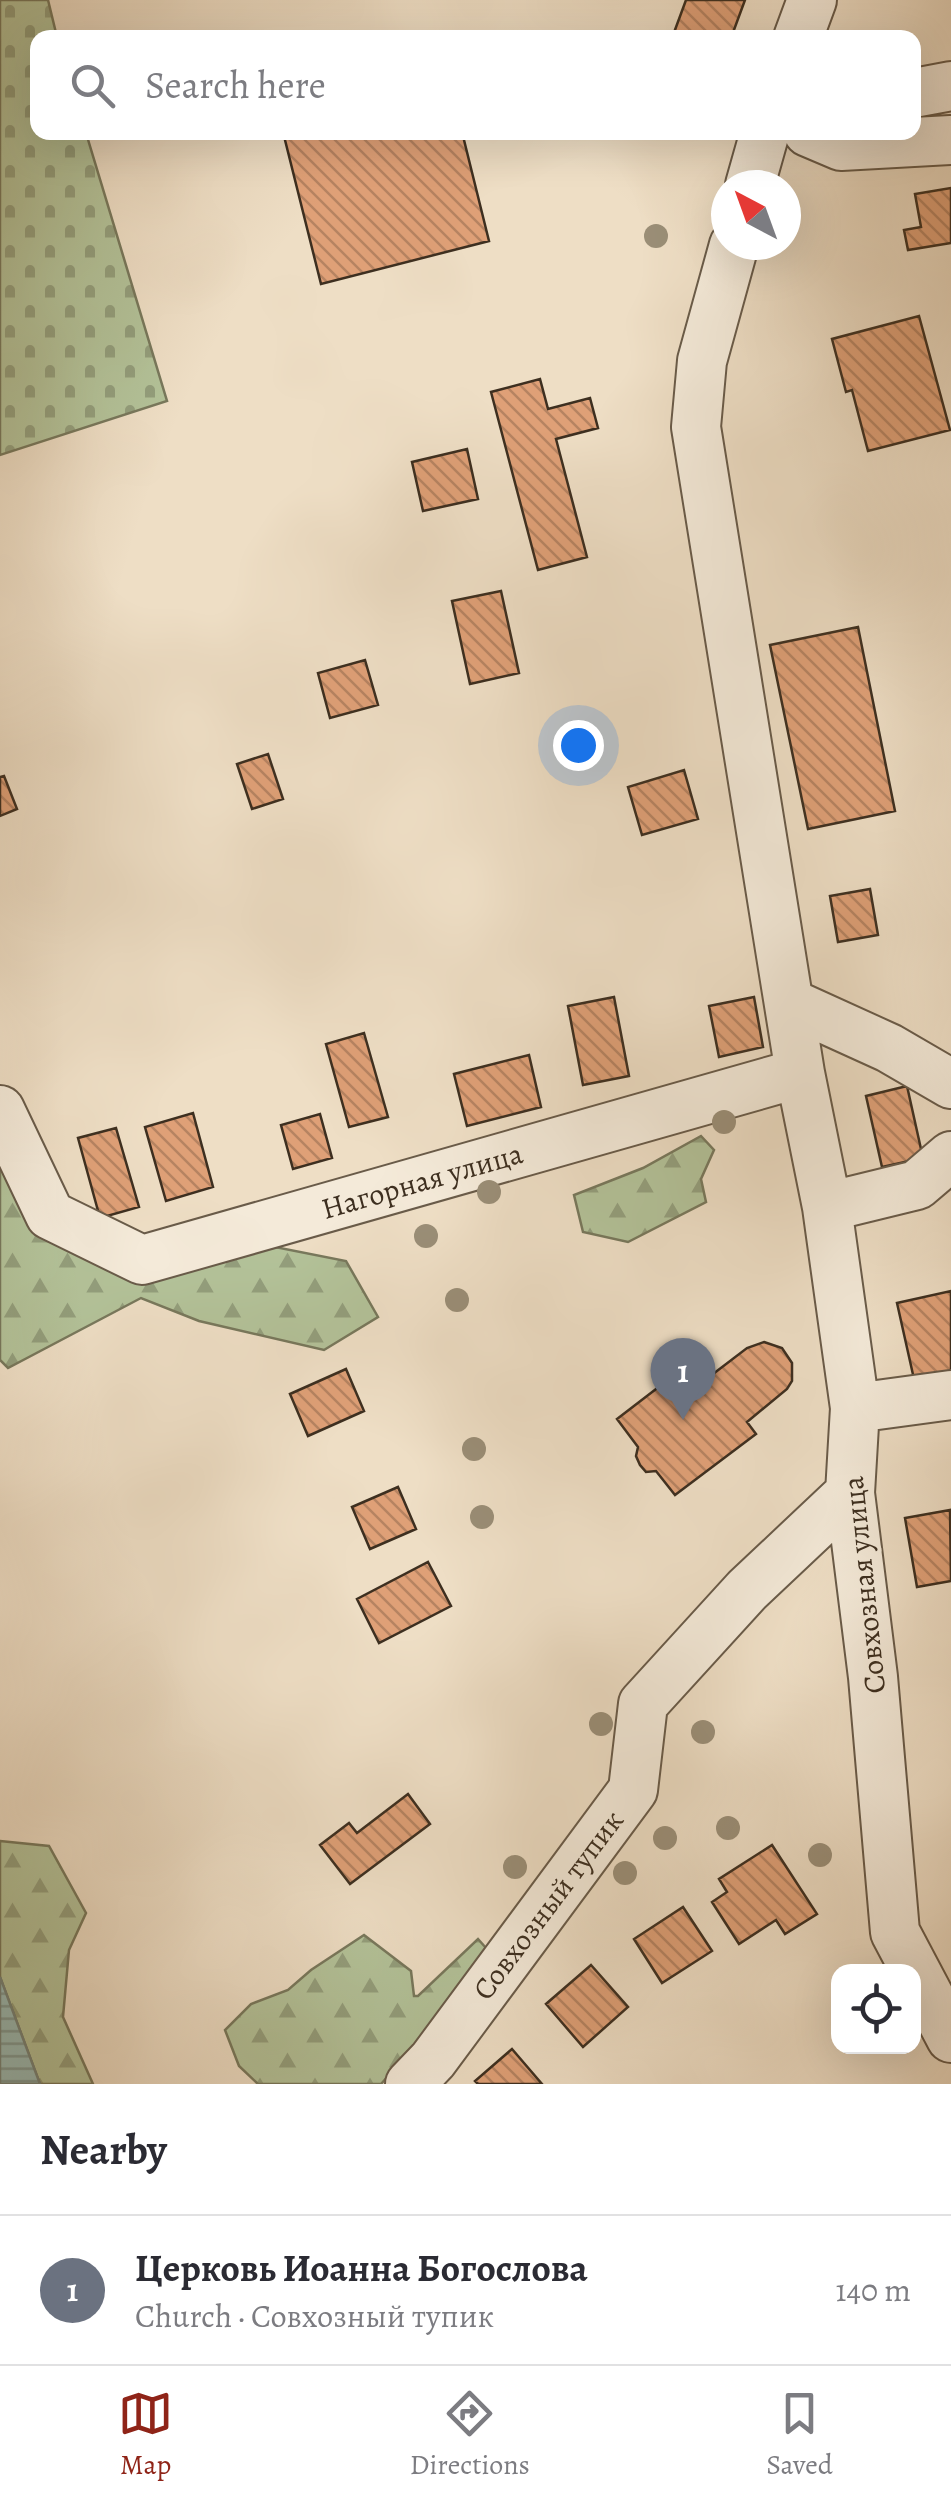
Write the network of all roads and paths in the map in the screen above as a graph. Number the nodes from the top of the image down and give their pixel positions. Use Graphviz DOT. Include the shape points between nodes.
graph roads {
  1 [pos="812,0"];
  2 [pos="801,30"];
  3 [pos="951,86"];
  4 [pos="921,91"];
  5 [pos="763,140"];
  6 [pos="827,140"];
  7 [pos="951,140"];
  8 [pos="754,170"];
  9 [pos="730,260"];
  10 [pos="790,1003"];
  11 [pos="800,1072"];
  12 [pos="951,1084"];
  13 [pos="0,1110"];
  14 [pos="951,1156"];
  15 [pos="826,1207"];
  16 [pos="951,1395"];
  17 [pos="855,1408"];
  18 [pos="850,1493"];
  19 [pos="951,2038"];
  20 [pos="410,2084"];
  1 -- 2 [label="street"];
  3 -- 4 [label="street"];
  5 -- 8 [label="street"];
  6 -- 7 [label="street" via="841,146"];
  9 -- 10 [label="street, Совхозная улица" via="702,361 696,427"];
  10 -- 11 [label="street, Совхозная улица"];
  10 -- 12 [label="street"];
  11 -- 13 [label="street, Нагорная улица" via="142,1260 50,1215"];
  11 -- 15 [label="street, Совхозная улица"];
  14 -- 15 [label="street" via="917,1185"];
  15 -- 17 [label="street, Совхозная улица"];
  16 -- 17 [label="street"];
  17 -- 18 [label="street, Совхозная улица"];
  18 -- 19 [label="street, Совхозная улица" via="895,1932"];
  18 -- 20 [label="street, Совхозный тупик" via="747,1590 643,1704 633,1790"];
}
